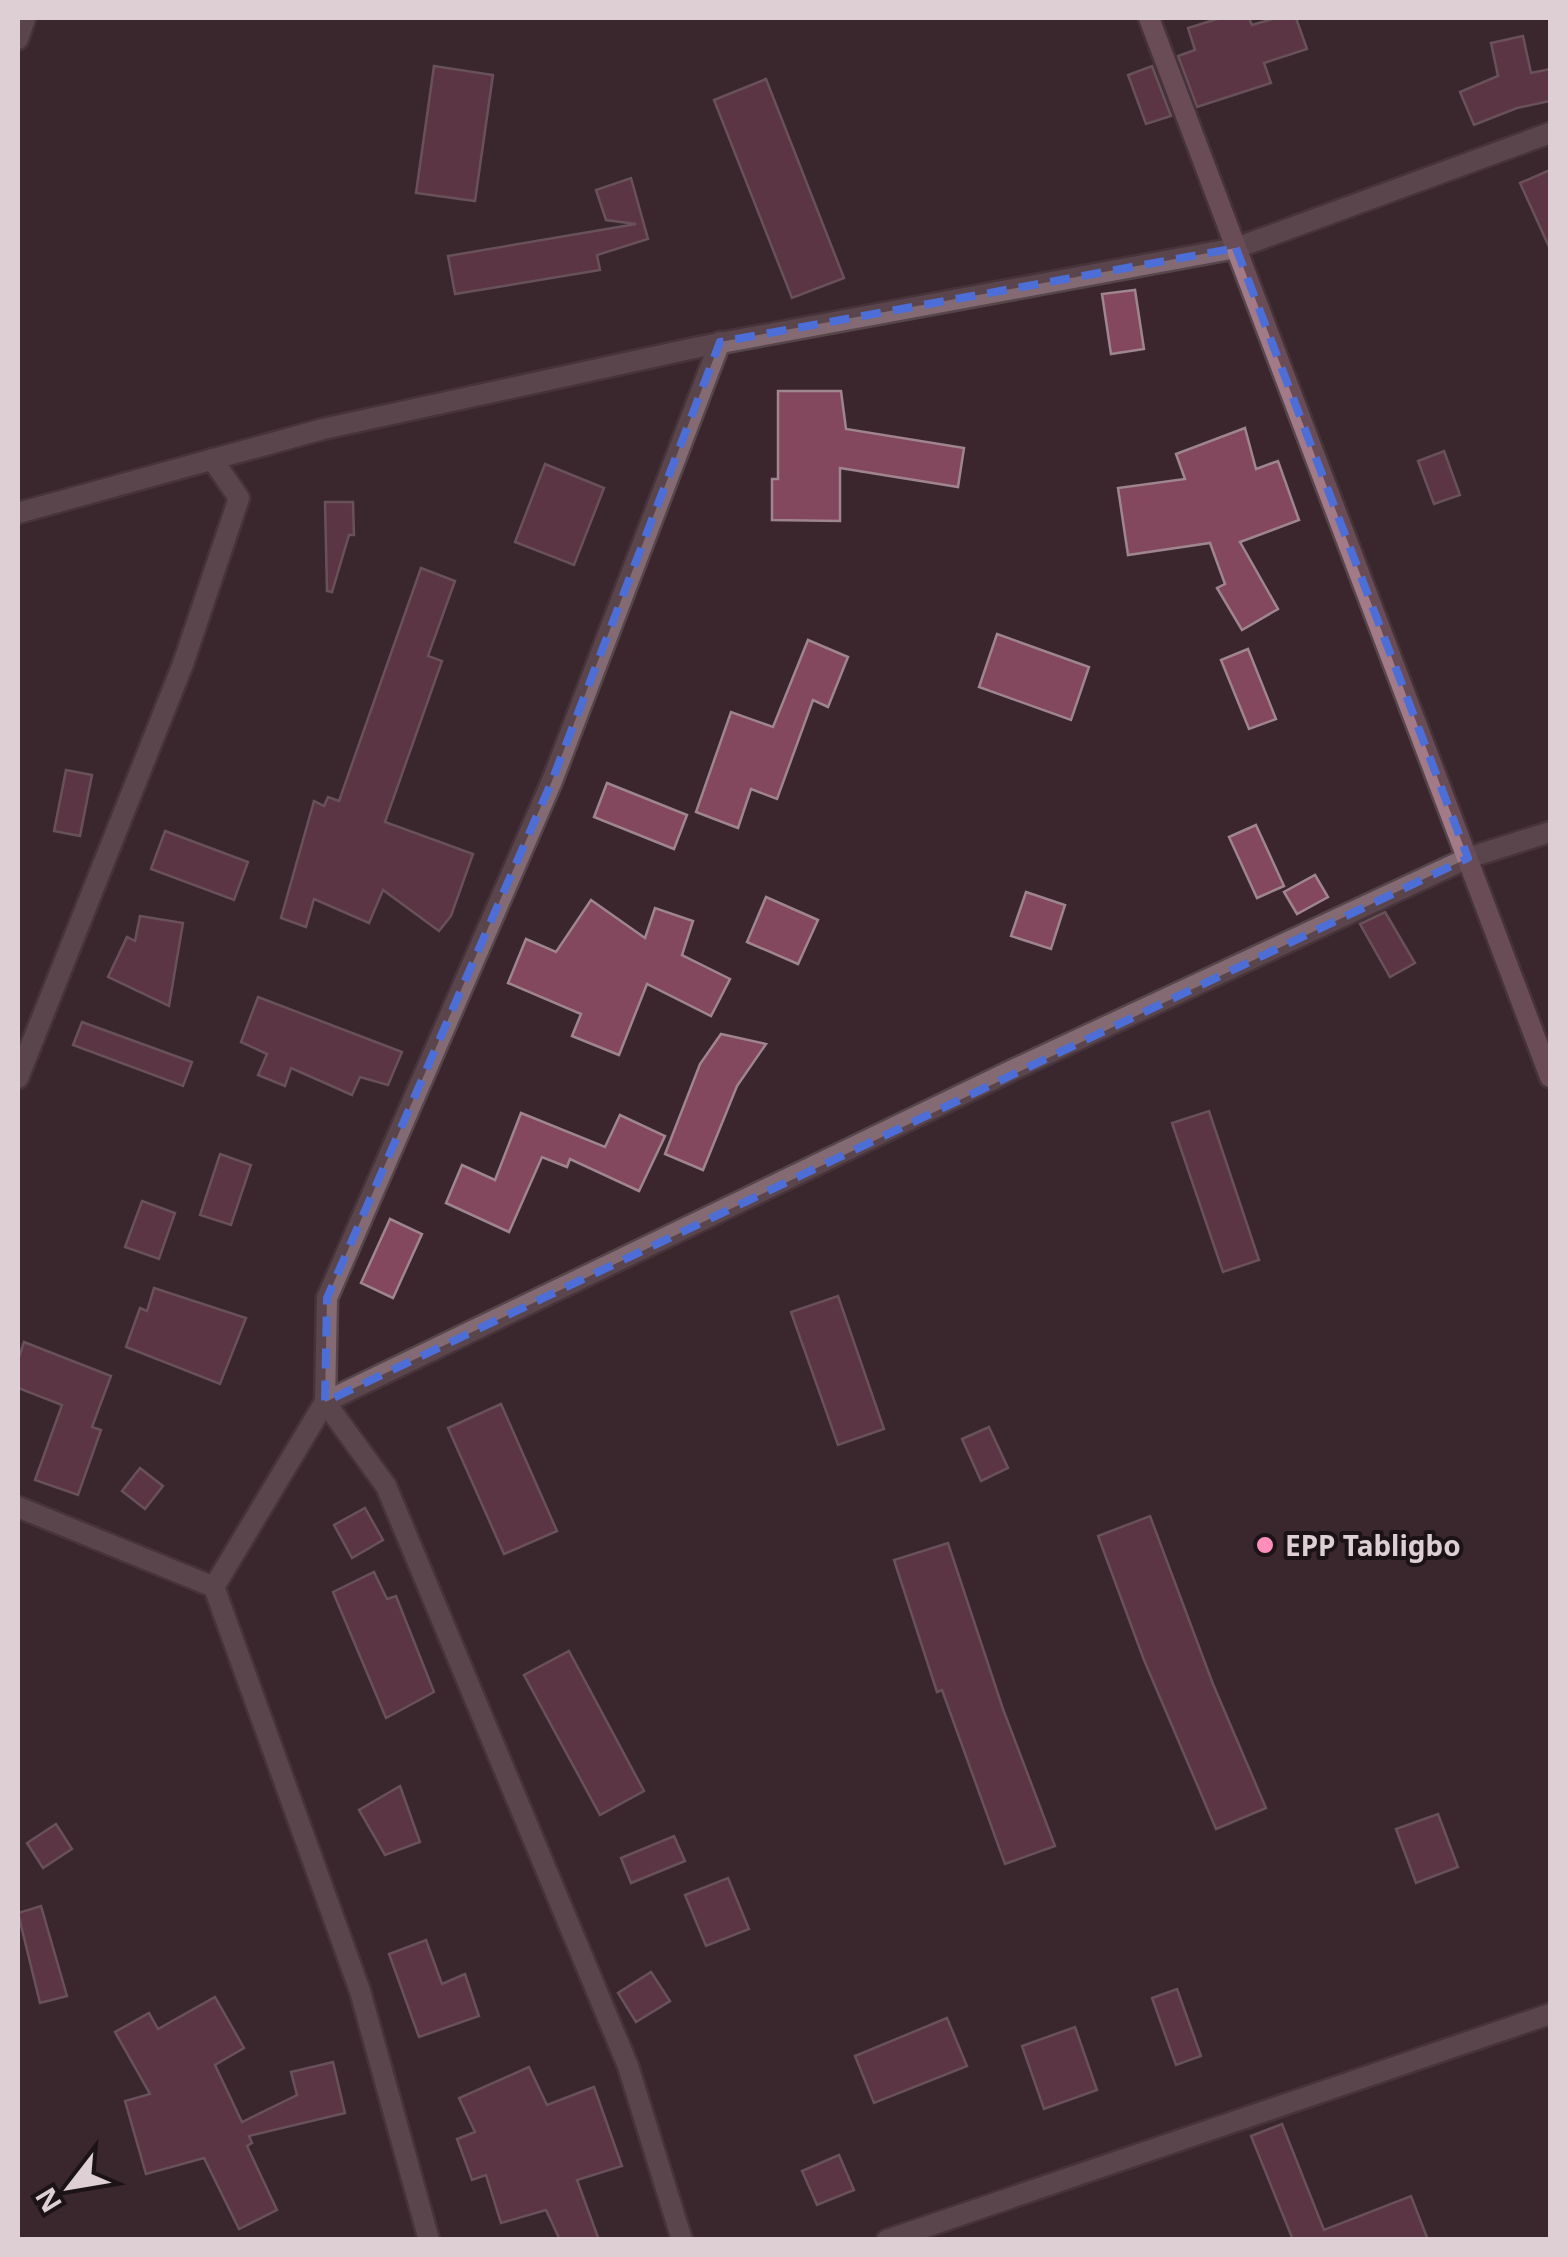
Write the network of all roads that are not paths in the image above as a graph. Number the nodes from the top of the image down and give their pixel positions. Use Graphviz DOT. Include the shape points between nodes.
graph roads {
  1 [pos="26,18"];
  2 [pos="1149,18"];
  3 [pos="18,39"];
  4 [pos="1550,133"];
  5 [pos="1236,248"];
  6 [pos="720,342"];
  7 [pos="212,459"];
  8 [pos="18,513"];
  9 [pos="1550,832"];
  10 [pos="1468,858"];
  11 [pos="1550,1076"];
  12 [pos="18,1078"];
  13 [pos="324,1402"];
  14 [pos="18,1507"];
  15 [pos="214,1587"];
  16 [pos="1550,2014"];
  17 [pos="429,2240"];
  18 [pos="682,2240"];
  19 [pos="887,2240"];
  1 -- 3 [label="street"];
  2 -- 5 [label="main road"];
  4 -- 5 [label="street"];
  5 -- 6 [label="street"];
  5 -- 10 [label="main road"];
  6 -- 7 [label="street"];
  6 -- 13 [label="street" via="552,781 327,1298"];
  7 -- 8 [label="street"];
  7 -- 12 [label="street" via="239,498 182,664"];
  9 -- 10 [label="street"];
  10 -- 11 [label="main road"];
  10 -- 13 [label="street"];
  13 -- 15 [label="street"];
  13 -- 18 [label="street" via="386,1486 628,2066"];
  14 -- 15 [label="street"];
  15 -- 17 [label="street" via="360,1991"];
  16 -- 19 [label="street"];
}
